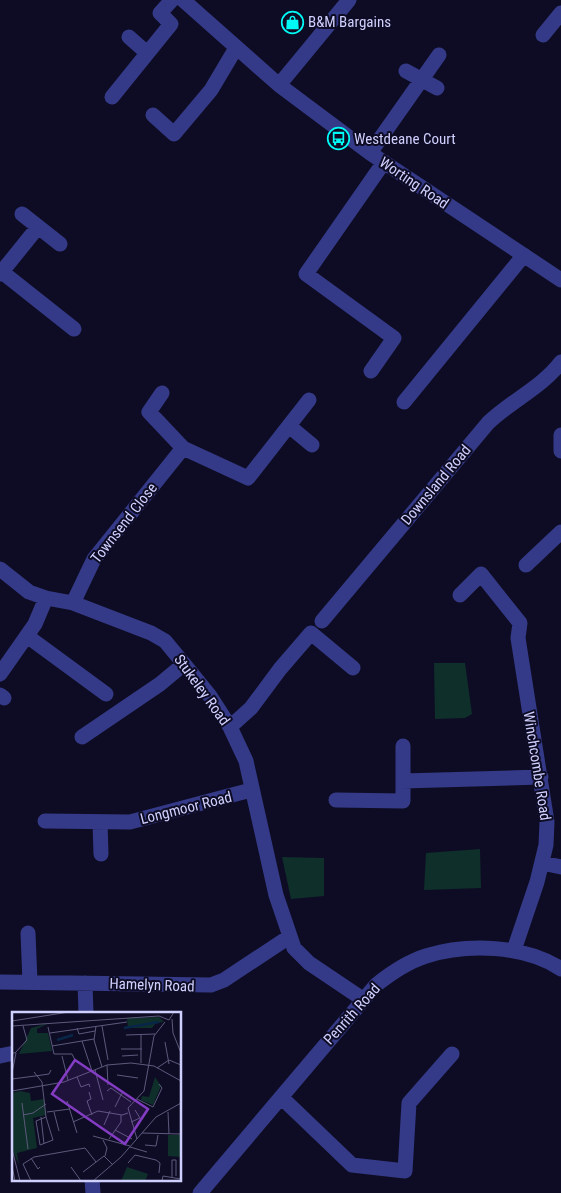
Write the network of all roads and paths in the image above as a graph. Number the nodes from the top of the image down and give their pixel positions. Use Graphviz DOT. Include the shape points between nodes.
graph roads {
  1 [pos="172,0"];
  2 [pos="183,0"];
  3 [pos="349,0"];
  4 [pos="561,13"];
  5 [pos="543,35"];
  6 [pos="129,37"];
  7 [pos="236,48"];
  8 [pos="147,53"];
  9 [pos="438,55"];
  10 [pos="406,71"];
  11 [pos="422,80"];
  12 [pos="279,85"];
  13 [pos="437,88"];
  14 [pos="112,97"];
  15 [pos="153,115"];
  16 [pos="370,153"];
  17 [pos="384,162"];
  18 [pos="22,214"];
  19 [pos="38,227"];
  20 [pos="60,244"];
  21 [pos="524,255"];
  22 [pos="1,273"];
  23 [pos="560,278"];
  24 [pos="74,329"];
  25 [pos="560,370"];
  26 [pos="371,371"];
  27 [pos="162,393"];
  28 [pos="309,400"];
  29 [pos="404,402"];
  30 [pos="290,426"];
  31 [pos="561,435"];
  32 [pos="312,445"];
  33 [pos="183,448"];
  34 [pos="561,451"];
  35 [pos="561,532"];
  36 [pos="526,565"];
  37 [pos="0,569"];
  38 [pos="460,595"];
  39 [pos="46,598"];
  40 [pos="73,603"];
  41 [pos="322,621"];
  42 [pos="27,636"];
  43 [pos="184,664"];
  44 [pos="353,668"];
  45 [pos="0,674"];
  46 [pos="106,694"];
  47 [pos="230,727"];
  48 [pos="82,737"];
  49 [pos="403,746"];
  50 [pos="541,777"];
  51 [pos="403,782"];
  52 [pos="251,790"];
  53 [pos="336,800"];
  54 [pos="45,820"];
  55 [pos="100,822"];
  56 [pos="101,854"];
  57 [pos="542,863"];
  58 [pos="561,867"];
  59 [pos="28,933"];
  60 [pos="289,937"];
  61 [pos="514,950"];
  62 [pos="561,969"];
  63 [pos="0,982"];
  64 [pos="30,982"];
  65 [pos="85,983"];
  66 [pos="364,1000"];
  67 [pos="86,1012"];
  68 [pos="452,1054"];
  69 [pos="281,1097"];
  70 [pos="92,1180"];
  71 [pos="93,1193"];
  72 [pos="200,1193"];
  1 -- 8 [label="street" via="160,13 171,24"];
  2 -- 7 [label="street, Worting Road"];
  3 -- 12 [label="street"];
  4 -- 5 [label="street"];
  6 -- 8 [label="street"];
  7 -- 12 [label="street, Worting Road"];
  7 -- 15 [label="street" via="211,90 174,134"];
  8 -- 14 [label="street"];
  9 -- 11 [label="street"];
  10 -- 11 [label="street"];
  11 -- 13 [label="street"];
  11 -- 16 [label="street"];
  12 -- 16 [label="street, Worting Road"];
  16 -- 17 [label="street, Worting Road"];
  17 -- 21 [label="street, Worting Road"];
  17 -- 26 [label="street" via="306,274 394,338"];
  18 -- 19 [label="street"];
  19 -- 20 [label="street"];
  19 -- 22 [label="street"];
  21 -- 23 [label="street, Worting Road"];
  21 -- 29 [label="street"];
  22 -- 24 [label="street"];
  25 -- 41 [label="street, Downsland Road" via="505,407 488,423"];
  27 -- 33 [label="street" via="149,412"];
  28 -- 30 [label="street"];
  30 -- 32 [label="street"];
  30 -- 33 [label="street" via="248,478"];
  31 -- 34 [label="street"];
  33 -- 40 [label="street, Townsend Close" via="94,559"];
  35 -- 36 [label="street"];
  37 -- 39 [label="street, Stukeley Road" via="29,592"];
  38 -- 50 [label="street, Winchcombe Road" via="481,574 520,623 518,638"];
  39 -- 40 [label="street, Stukeley Road"];
  39 -- 42 [label="street" via="46,604"];
  40 -- 43 [label="street, Stukeley Road" via="159,637"];
  42 -- 45 [label="street"];
  42 -- 46 [label="street"];
  43 -- 47 [label="street, Stukeley Road"];
  43 -- 48 [label="street"];
  44 -- 47 [label="street" via="311,633 251,708"];
  47 -- 52 [label="street, Stukeley Road" via="246,760"];
  49 -- 51 [label="street"];
  50 -- 51 [label="street"];
  50 -- 57 [label="street, Winchcombe Road" via="547,822"];
  51 -- 53 [label="street" via="403,801"];
  52 -- 55 [label="street, Longmoor Road" via="139,819"];
  52 -- 60 [label="street, Stukeley Road"];
  54 -- 55 [label="street, Longmoor Road"];
  55 -- 56 [label="street"];
  57 -- 58 [label="street"];
  57 -- 61 [label="street, Winchcombe Road"];
  59 -- 64 [label="street"];
  60 -- 65 [label="street, Hamelyn Road" via="211,986"];
  60 -- 66 [label="street, Stukeley Road" via="294,948 309,963"];
  61 -- 62 [label="street, Penrith Road" via="533,954"];
  61 -- 66 [label="street, Penrith Road" via="468,950 426,956 394,971"];
  63 -- 64 [label="street, Hamelyn Road"];
  64 -- 65 [label="street, Hamelyn Road"];
  65 -- 67 [label="street"];
  66 -- 69 [label="street, Penrith Road"];
  68 -- 69 [label="street" via="409,1103 405,1171 352,1165"];
  69 -- 72 [label="street, Penrith Road"];
  70 -- 71 [label="street"];
}
